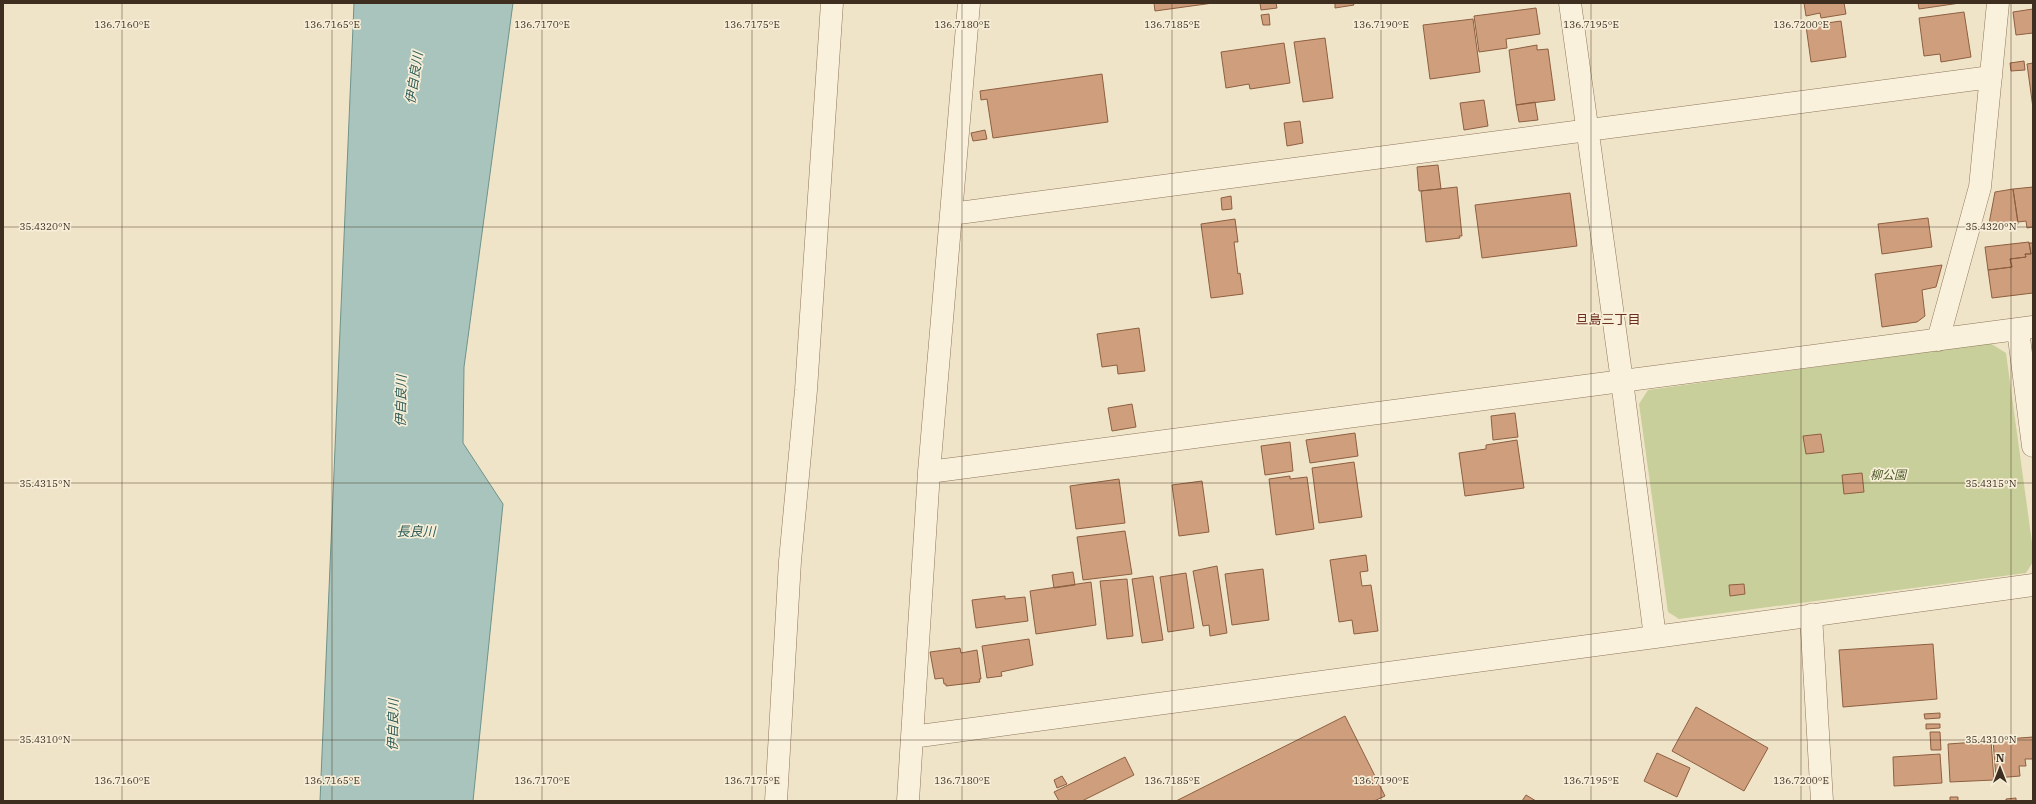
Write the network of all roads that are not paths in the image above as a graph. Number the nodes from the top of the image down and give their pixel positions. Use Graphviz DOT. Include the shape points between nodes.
graph roads {
  1 [pos="832,3"];
  2 [pos="969,3"];
  3 [pos="1570,3"];
  4 [pos="1998,3"];
  5 [pos="1991,77"];
  6 [pos="1588,130"];
  7 [pos="951,214"];
  8 [pos="2025,328"];
  9 [pos="1938,340"];
  10 [pos="1622,381"];
  11 [pos="2033,446"];
  12 [pos="929,472"];
  13 [pos="2033,585"];
  14 [pos="1811,615"];
  15 [pos="1655,637"];
  16 [pos="912,737"];
  17 [pos="776,801"];
  18 [pos="908,801"];
  19 [pos="1822,801"];
  1 -- 17 [label="street" via="806,390 790,561"];
  2 -- 7 [label="street"];
  3 -- 6 [label="street"];
  4 -- 5 [label="street"];
  5 -- 6 [label="street"];
  5 -- 9 [label="street" via="1980,188"];
  6 -- 7 [label="street"];
  6 -- 10 [label="street"];
  7 -- 12 [label="street"];
  8 -- 9 [label="street"];
  8 -- 11 [label="street"];
  9 -- 10 [label="street"];
  10 -- 12 [label="street"];
  10 -- 15 [label="street"];
  12 -- 16 [label="street"];
  13 -- 14 [label="street"];
  14 -- 15 [label="street"];
  14 -- 19 [label="street"];
  15 -- 16 [label="street"];
  16 -- 18 [label="street"];
}
